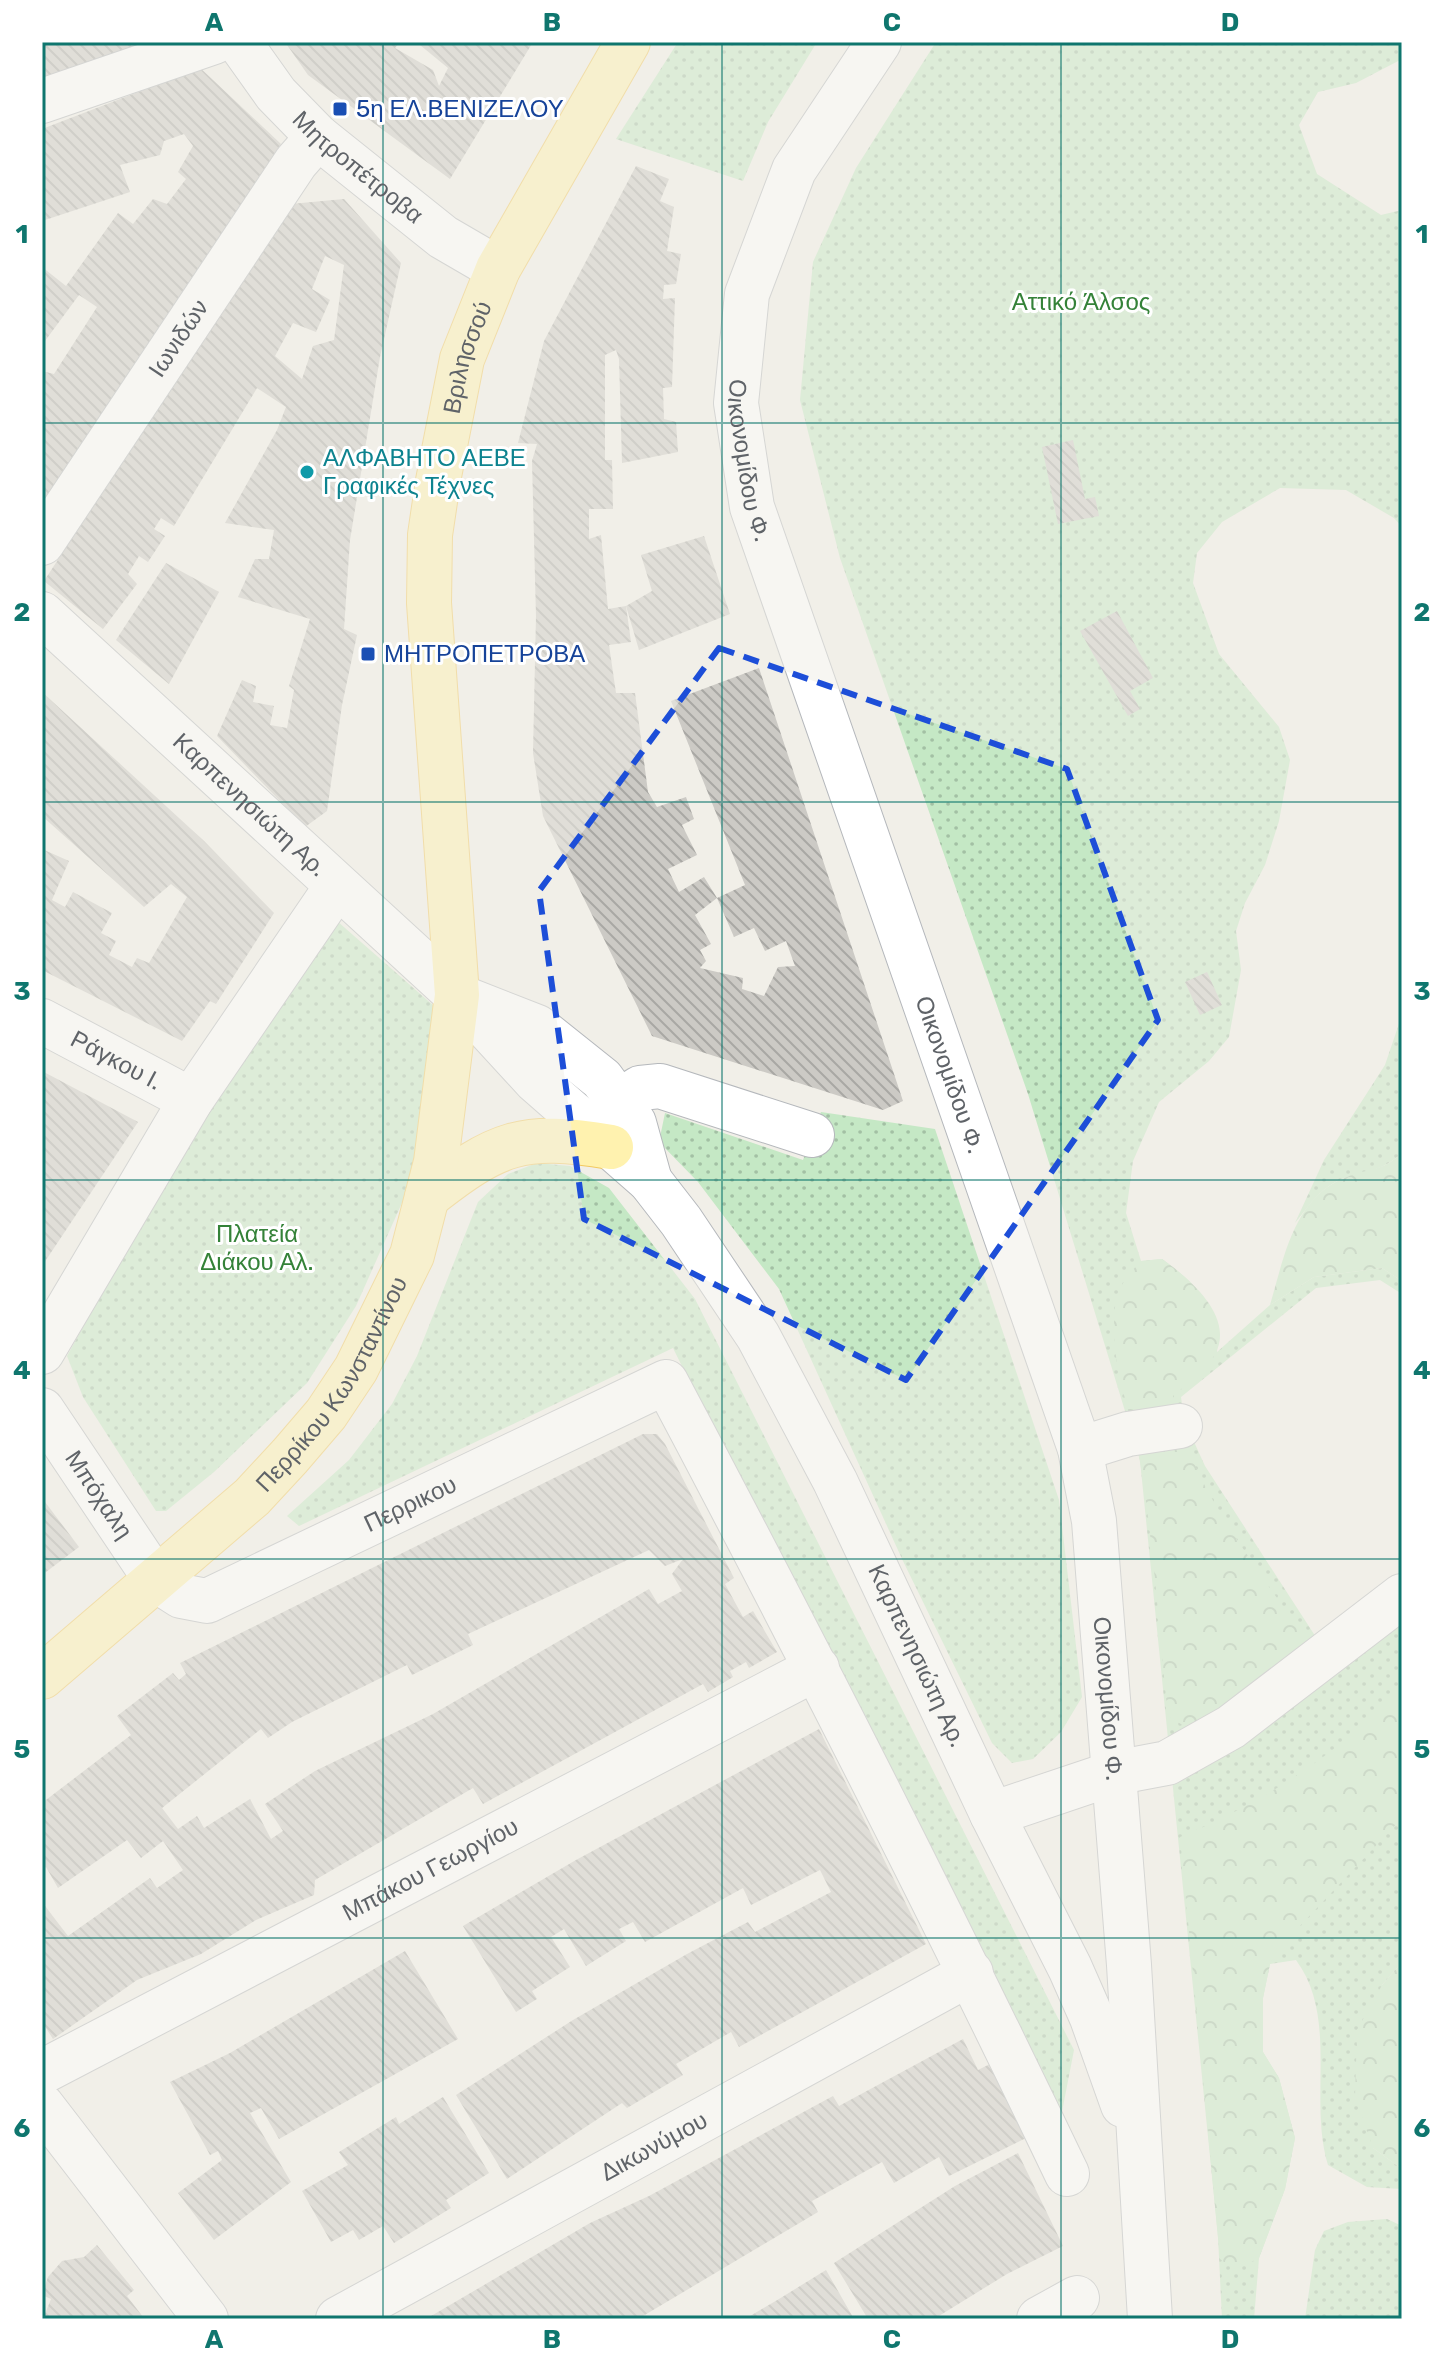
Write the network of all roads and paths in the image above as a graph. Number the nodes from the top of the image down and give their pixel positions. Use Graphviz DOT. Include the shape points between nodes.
graph roads {
  1 [pos="214,42"];
  2 [pos="239,42"];
  3 [pos="628,42"];
  4 [pos="879,42"];
  5 [pos="42,101"];
  6 [pos="318,137"];
  7 [pos="498,269"];
  8 [pos="42,543"];
  9 [pos="42,614"];
  10 [pos="337,886"];
  11 [pos="457,995"];
  12 [pos="42,1021"];
  13 [pos="191,1100"];
  14 [pos="621,1100"];
  15 [pos="812,1135"];
  16 [pos="611,1147"];
  17 [pos="650,1181"];
  18 [pos="427,1197"];
  19 [pos="42,1352"];
  20 [pos="42,1410"];
  21 [pos="1180,1426"];
  22 [pos="1080,1449"];
  23 [pos="156,1580"];
  24 [pos="1402,1596"];
  25 [pos="817,1668"];
  26 [pos="42,1677"];
  27 [pos="1114,1773"];
  28 [pos="992,1814"];
  29 [pos="971,1973"];
  30 [pos="42,2072"];
  31 [pos="42,2106"];
  32 [pos="1140,2152"];
  33 [pos="1067,2174"];
  34 [pos="1077,2298"];
  35 [pos="206,2319"];
  36 [pos="338,2319"];
  37 [pos="1039,2319"];
  38 [pos="1150,2319"];
  1 -- 5 [label="street"];
  2 -- 6 [label="street, Μητροπέτροβα" via="276,94"];
  3 -- 7 [label="main road, Βριλησσού"];
  4 -- 22 [label="street, Οικονομίδου Φ." via="794,170 747,294 736,403 752,507"];
  6 -- 7 [label="street, Μητροπέτροβα" via="443,237"];
  6 -- 8 [label="street, Ιωνιδών" via="296,162"];
  7 -- 11 [label="main road, Βριλησσού" via="462,359 429,555"];
  9 -- 10 [label="street, Καρπενησιώτη Αρ."];
  10 -- 11 [label="street, Καρπενησιώτη Αρ."];
  10 -- 13 [label="street"];
  11 -- 14 [label="street, Καρπενησιώτη Αρ." via="537,1027"];
  11 -- 16 [label="street, Καρπενησιώτη Αρ." via="536,1081"];
  11 -- 18 [label="main road, Περρίκου Κωνσταντίνου"];
  12 -- 13 [label="street, Ράγκου Ι."];
  13 -- 19 [label="street"];
  14 -- 15 [label="street" via="640,1088 660,1086"];
  14 -- 17 [label="street, Καρπενησιώτη Αρ." via="634,1123"];
  16 -- 17 [label="street, Καρπενησιώτη Αρ."];
  16 -- 18 [label="main road" via="547,1139 499,1147 473,1160"];
  17 -- 28 [label="street, Καρπενησιώτη Αρ." via="758,1336 841,1495"];
  18 -- 23 [label="main road, Περρίκου Κωνσταντίνου" via="412,1255 393,1299 326,1414 252,1497"];
  20 -- 23 [label="street, Μπόχαλη"];
  21 -- 22 [label="street"];
  22 -- 27 [label="street, Οικονομίδου Φ." via="1094,1521"];
  23 -- 25 [label="street, Περρικου" via="181,1596 214,1598 666,1382"];
  23 -- 26 [label="main road, Περρίκου Κωνσταντίνου"];
  24 -- 27 [label="street" via="1231,1727 1167,1763"];
  25 -- 29 [label="street"];
  25 -- 30 [label="street, Μπάκου Γεωργίου"];
  27 -- 28 [label="street"];
  27 -- 32 [label="street, Οικονομίδου Φ."];
  28 -- 32 [label="street, Καρπενησιώτη Αρ." via="1092,2018"];
  29 -- 33 [label="street"];
  29 -- 36 [label="street, Δικωνύμου"];
  31 -- 35 [label="street"];
  32 -- 38 [label="street, Οικονομίδου Φ."];
  34 -- 37 [label="street"];
}
